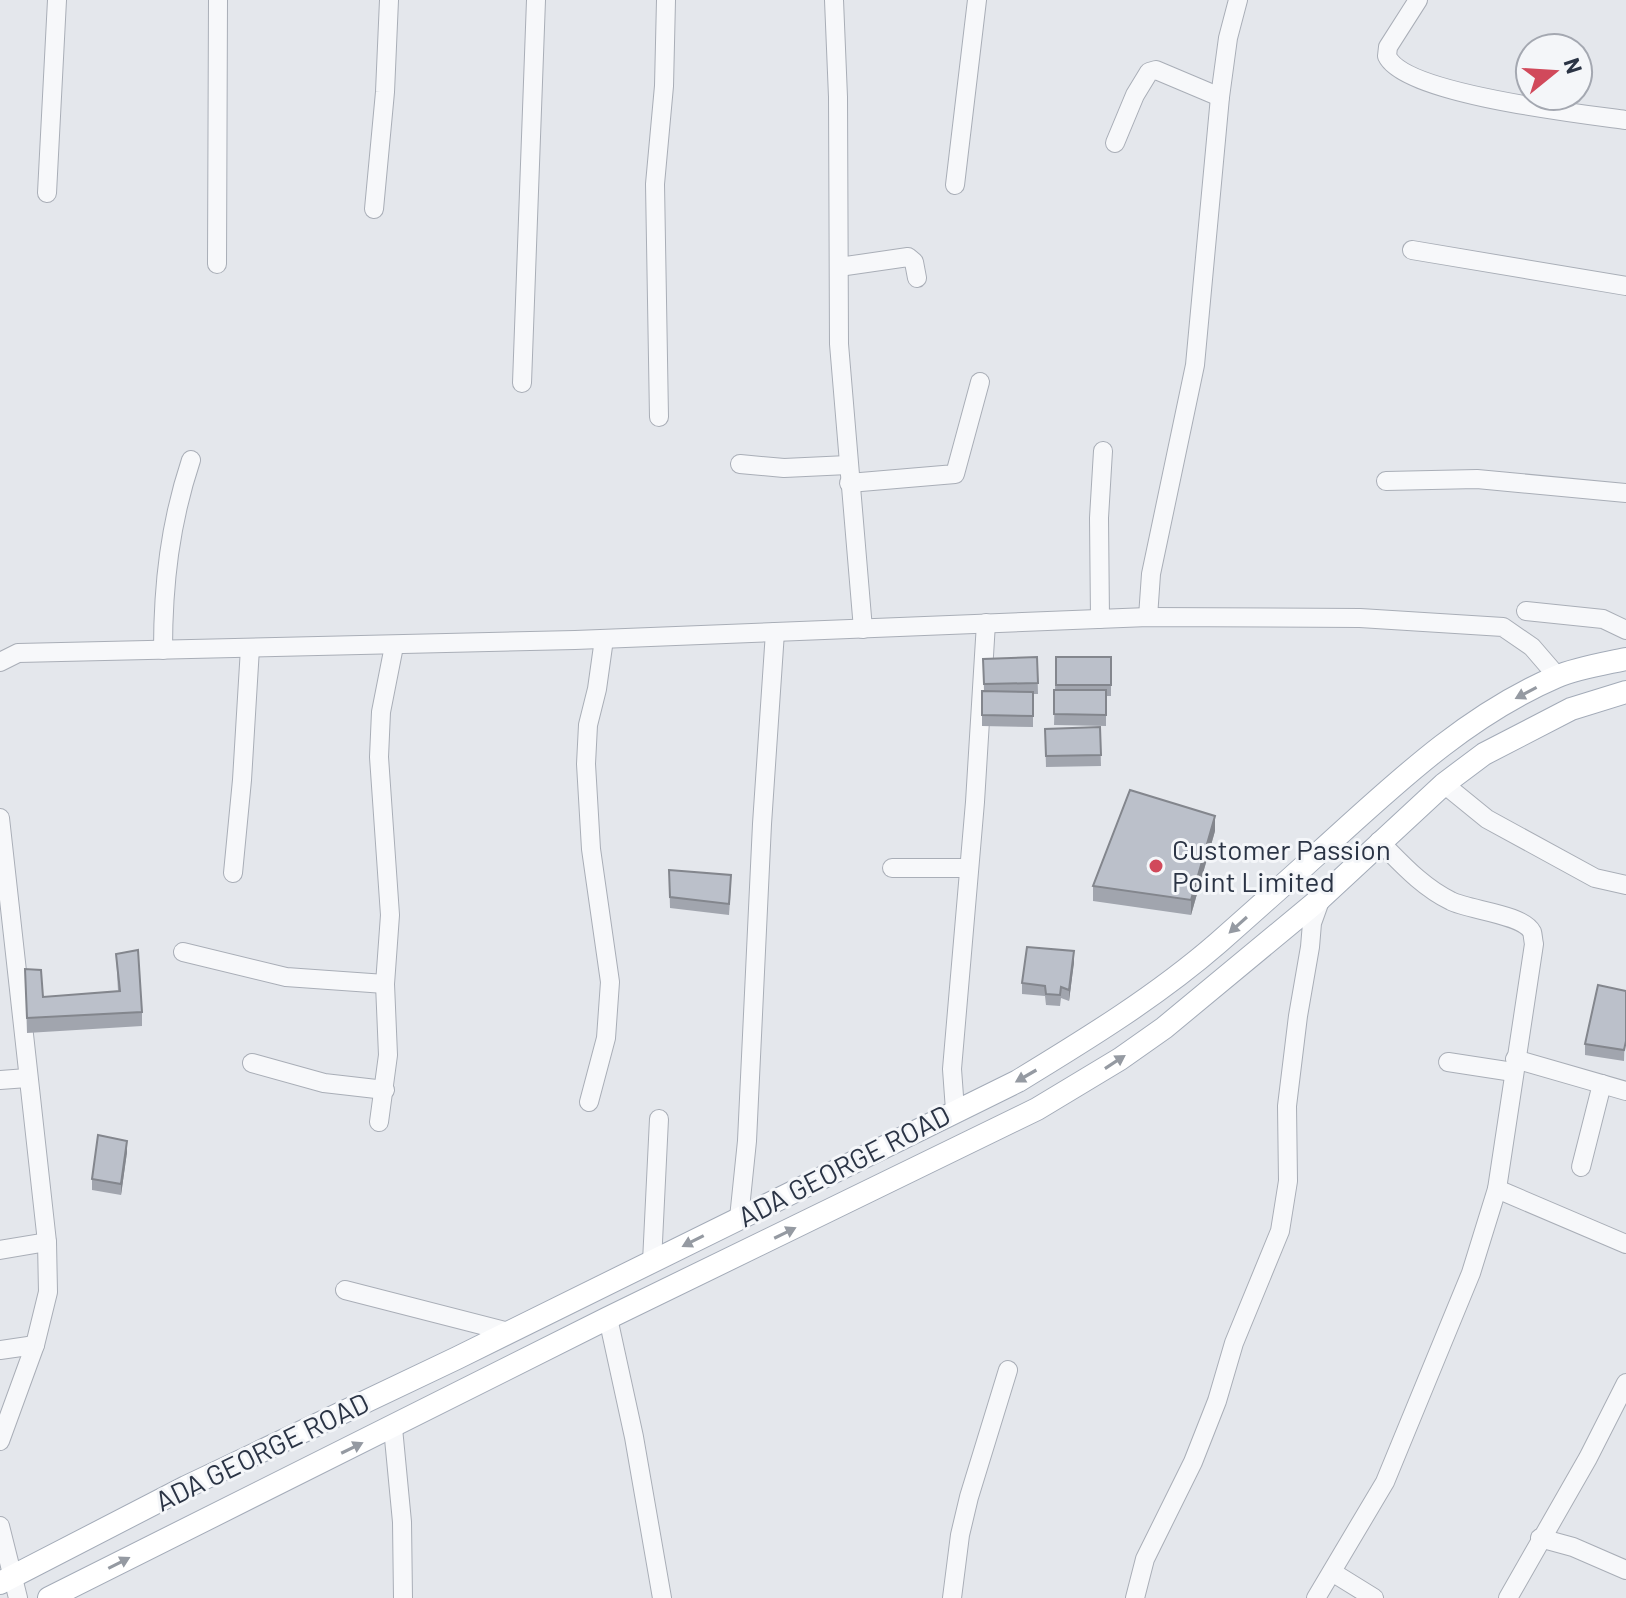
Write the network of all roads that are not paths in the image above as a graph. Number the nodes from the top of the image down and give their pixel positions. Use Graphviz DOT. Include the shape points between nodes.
graph roads {
  1 [pos="57,0"];
  2 [pos="218,0"];
  3 [pos="389,0"];
  4 [pos="536,0"];
  5 [pos="666,0"];
  6 [pos="834,0"];
  7 [pos="977,0"];
  8 [pos="1238,0"];
  9 [pos="1418,0"];
  10 [pos="1220,97"];
  11 [pos="1626,120"];
  12 [pos="1115,143"];
  13 [pos="955,185"];
  14 [pos="47,193"];
  15 [pos="374,209"];
  16 [pos="1412,250"];
  17 [pos="217,264"];
  18 [pos="839,267"];
  19 [pos="917,278"];
  20 [pos="1626,286"];
  21 [pos="980,382"];
  22 [pos="522,383"];
  23 [pos="659,417"];
  24 [pos="1103,451"];
  25 [pos="191,460"];
  26 [pos="740,464"];
  27 [pos="849,474"];
  28 [pos="1386,481"];
  29 [pos="1626,493"];
  30 [pos="1526,611"];
  31 [pos="1148,617"];
  32 [pos="1100,619"];
  33 [pos="986,623"];
  34 [pos="863,629"];
  35 [pos="1626,630"];
  36 [pos="775,632"];
  37 [pos="604,639"];
  38 [pos="394,646"];
  39 [pos="250,648"];
  40 [pos="163,650"];
  41 [pos="1626,659"];
  42 [pos="0,660"];
  43 [pos="1557,676"];
  44 [pos="1626,692"];
  45 [pos="1444,784"];
  46 [pos="0,818"];
  47 [pos="1379,841"];
  48 [pos="892,868"];
  49 [pos="969,868"];
  50 [pos="233,873"];
  51 [pos="1626,885"];
  52 [pos="1321,898"];
  53 [pos="5,911"];
  54 [pos="183,952"];
  55 [pos="385,984"];
  56 [pos="1448,1062"];
  57 [pos="252,1063"];
  58 [pos="1514,1065"];
  59 [pos="27,1078"];
  60 [pos="0,1080"];
  61 [pos="1602,1084"];
  62 [pos="385,1090"];
  63 [pos="1626,1091"];
  64 [pos="589,1102"];
  65 [pos="955,1110"];
  66 [pos="659,1119"];
  67 [pos="379,1122"];
  68 [pos="1581,1167"];
  69 [pos="1497,1189"];
  70 [pos="739,1218"];
  71 [pos="47,1242"];
  72 [pos="1626,1244"];
  73 [pos="0,1250"];
  74 [pos="652,1262"];
  75 [pos="345,1290"];
  76 [pos="608,1318"];
  77 [pos="509,1332"];
  78 [pos="35,1345"];
  79 [pos="0,1350"];
  80 [pos="1008,1370"];
  81 [pos="1626,1383"];
  82 [pos="393,1428"];
  83 [pos="0,1441"];
  84 [pos="0,1526"];
  85 [pos="1540,1538"];
  86 [pos="1626,1570"];
  87 [pos="1332,1572"];
  88 [pos="10,1586"];
  89 [pos="49,1598"];
  90 [pos="403,1598"];
  91 [pos="662,1598"];
  92 [pos="952,1598"];
  93 [pos="1135,1598"];
  94 [pos="1316,1598"];
  95 [pos="1374,1598"];
  96 [pos="1508,1598"];
  1 -- 14 [label="street"];
  2 -- 17 [label="street"];
  3 -- 15 [label="street"];
  4 -- 22 [label="street"];
  5 -- 23 [label="street" via="655,184"];
  6 -- 18 [label="street"];
  7 -- 13 [label="street"];
  8 -- 10 [label="street"];
  9 -- 11 [label="street" via="1388,47 1387,56 1396,69 1508,103"];
  10 -- 12 [label="street" via="1156,70 1149,72"];
  10 -- 31 [label="street" via="1195,365 1151,574"];
  16 -- 20 [label="street"];
  18 -- 19 [label="street" via="908,257"];
  18 -- 27 [label="street"];
  21 -- 27 [label="street" via="955,474"];
  24 -- 32 [label="street"];
  25 -- 40 [label="street" via="167,560"];
  26 -- 27 [label="street"];
  27 -- 34 [label="street"];
  28 -- 29 [label="street" via="1477,479"];
  30 -- 35 [label="street" via="1603,619"];
  31 -- 32 [label="street"];
  31 -- 43 [label="street" via="1485,624 1519,635"];
  32 -- 33 [label="street"];
  33 -- 34 [label="street"];
  33 -- 49 [label="street"];
  34 -- 36 [label="street"];
  36 -- 37 [label="street"];
  36 -- 70 [label="street"];
  37 -- 38 [label="street"];
  37 -- 64 [label="street" via="586,764 591,849 610,982 606,1038"];
  38 -- 39 [label="street"];
  38 -- 55 [label="street" via="381,712 379,757 390,915"];
  39 -- 40 [label="street"];
  39 -- 50 [label="street"];
  40 -- 42 [label="street" via="18,653"];
  41 -- 43 [label="main road, ADA GEORGE ROAD"];
  43 -- 65 [label="main road, ADA GEORGE ROAD, one-way" via="1431,753 1156,992 1018,1081"];
  44 -- 45 [label="main road, ADA GEORGE ROAD" via="1531,728"];
  45 -- 47 [label="main road, ADA GEORGE ROAD"];
  45 -- 51 [label="street" via="1499,826 1595,878"];
  46 -- 53 [label="street"];
  47 -- 52 [label="main road, ADA GEORGE ROAD"];
  47 -- 58 [label="street" via="1435,892 1454,903 1510,918 1531,931 1534,944"];
  48 -- 49 [label="street"];
  49 -- 65 [label="street" via="952,1069"];
  76 -- 52 [label="main road, ADA GEORGE ROAD, one-way" via="1037,1109 1164,1028"];
  52 -- 93 [label="street" via="1312,923 1298,1016 1280,1231 1193,1462 1145,1559"];
  53 -- 59 [label="street"];
  54 -- 55 [label="street" via="286,977"];
  55 -- 62 [label="street"];
  56 -- 58 [label="street"];
  57 -- 62 [label="street" via="324,1083"];
  58 -- 61 [label="street"];
  58 -- 69 [label="street"];
  59 -- 60 [label="street"];
  59 -- 71 [label="street"];
  61 -- 63 [label="street"];
  61 -- 68 [label="street"];
  62 -- 67 [label="street"];
  65 -- 70 [label="main road, ADA GEORGE ROAD"];
  66 -- 74 [label="street"];
  69 -- 72 [label="street"];
  69 -- 87 [label="street" via="1471,1273 1385,1482"];
  70 -- 74 [label="main road, ADA GEORGE ROAD, one-way"];
  71 -- 73 [label="street"];
  71 -- 78 [label="street" via="48,1292"];
  74 -- 77 [label="main road, ADA GEORGE ROAD"];
  75 -- 77 [label="street"];
  76 -- 82 [label="main road, ADA GEORGE ROAD"];
  76 -- 91 [label="street"];
  77 -- 88 [label="main road, ADA GEORGE ROAD" via="186,1487"];
  78 -- 79 [label="street"];
  78 -- 83 [label="street"];
  80 -- 92 [label="street" via="969,1497"];
  81 -- 85 [label="street"];
  89 -- 82 [label="main road, ADA GEORGE ROAD, one-way"];
  82 -- 90 [label="street"];
  84 -- 88 [label="street"];
  85 -- 86 [label="street"];
  85 -- 96 [label="street"];
  87 -- 94 [label="street"];
  87 -- 95 [label="street"];
}
